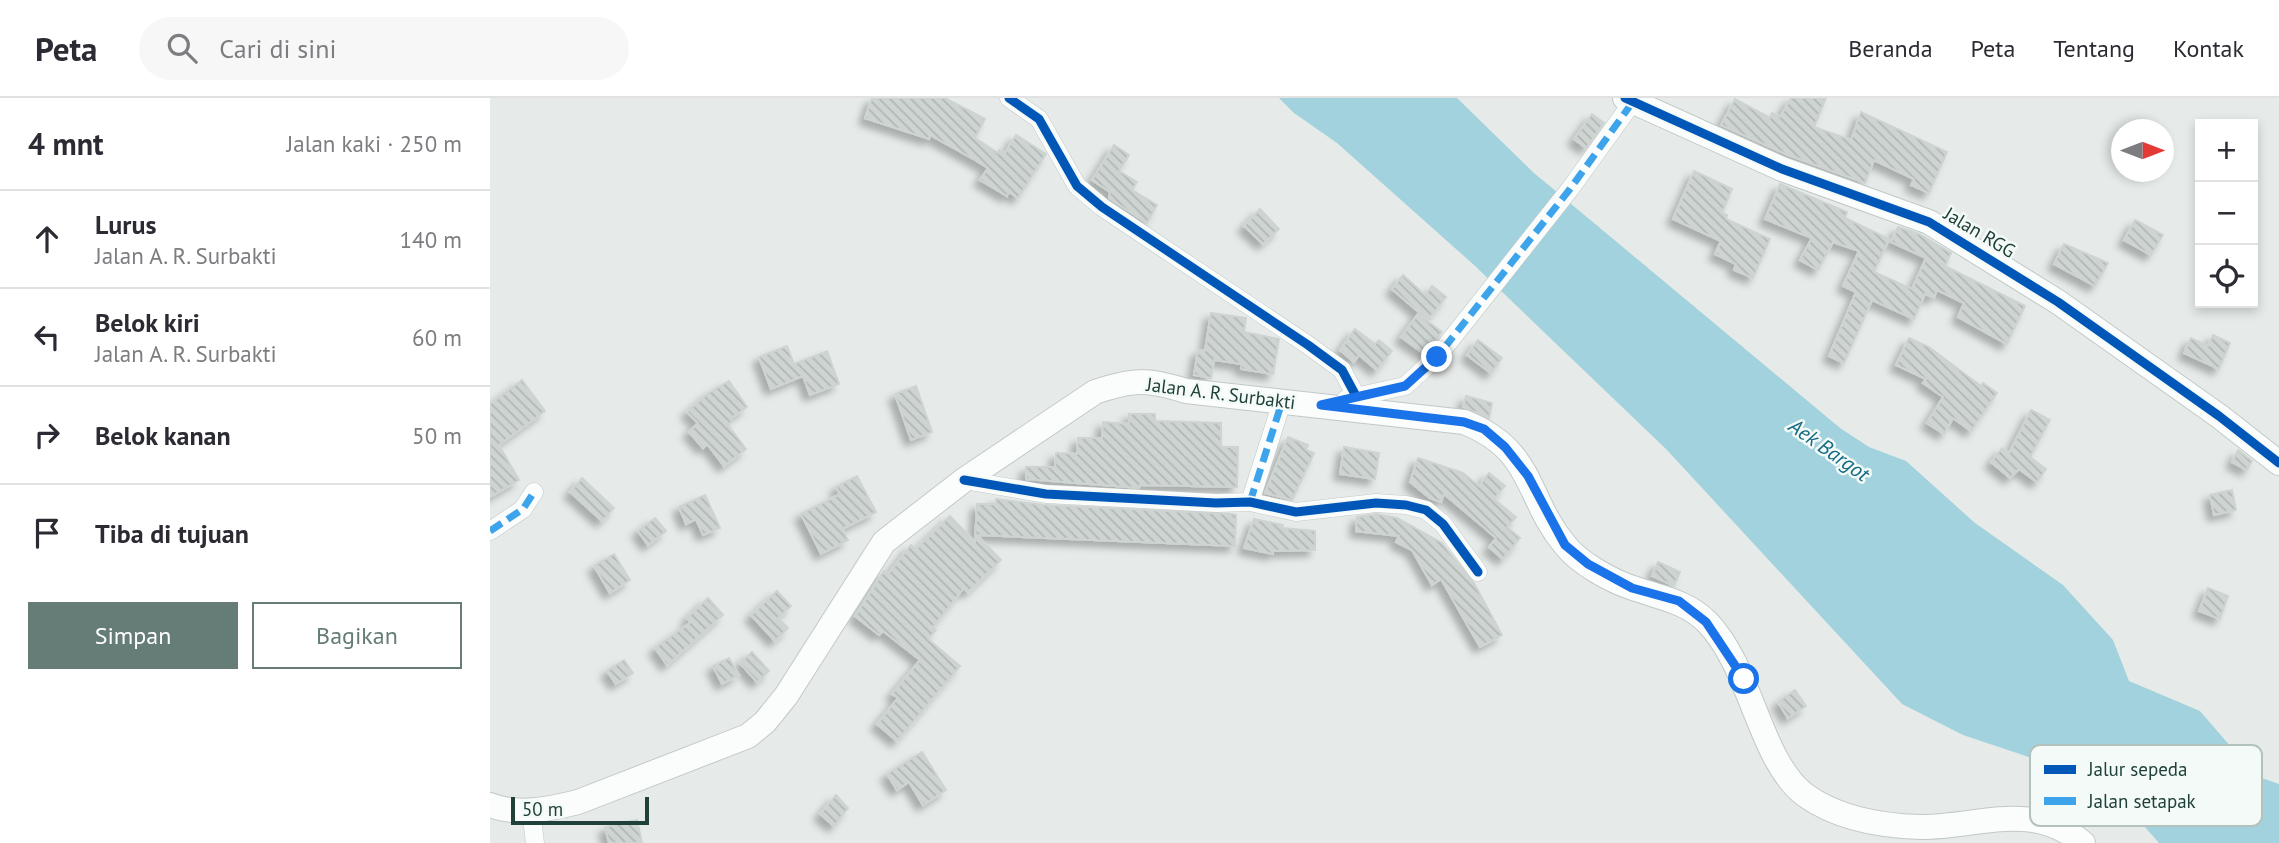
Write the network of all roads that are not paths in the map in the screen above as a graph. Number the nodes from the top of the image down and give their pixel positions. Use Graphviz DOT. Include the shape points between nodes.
graph roads {
  1 [pos="1009,98"];
  2 [pos="1628,100"];
  3 [pos="1356,396"];
  4 [pos="1282,402"];
  5 [pos="1321,405"];
  6 [pos="2279,463"];
  7 [pos="964,480"];
  8 [pos="534,492"];
  9 [pos="1250,502"];
  10 [pos="490,531"];
  11 [pos="1478,572"];
  12 [pos="490,805"];
  13 [pos="531,810"];
  14 [pos="2030,819"];
  15 [pos="2055,826"];
  16 [pos="535,843"];
  17 [pos="2083,843"];
  1 -- 3 [label="street" via="1039,119 1077,186 1342,370"];
  2 -- 3 [label="street" via="1570,190 1437,357 1405,386"];
  2 -- 6 [label="main road, Jalan RGG" via="1782,169 1929,222 2058,302"];
  3 -- 5 [label="street"];
  4 -- 5 [label="main road, Jalan A. R. Surbakti"];
  4 -- 7 [label="main road, Jalan A. R. Surbakti" via="1186,391 1151,380 1116,385 1095,392"];
  4 -- 9 [label="street"];
  5 -- 14 [label="main road, Jalan A. R. Surbakti" via="1464,422 1484,429 1528,476 1565,545 1588,564 1632,588 1679,601 1706,622 1744,679 1770,749 1804,794 1845,817 1920,827 2010,817"];
  7 -- 9 [label="street" via="1046,494"];
  7 -- 13 [label="main road, Jalan A. R. Surbakti" via="884,542 786,696 748,736 578,802"];
  8 -- 10 [label="street" via="523,509"];
  9 -- 11 [label="street" via="1296,512 1376,503 1426,510 1443,524"];
  12 -- 13 [label="main road, Jalan A. R. Surbakti"];
  13 -- 16 [label="street"];
  15 -- 17 [label="main road, Jalan A. R. Surbakti"];
}
